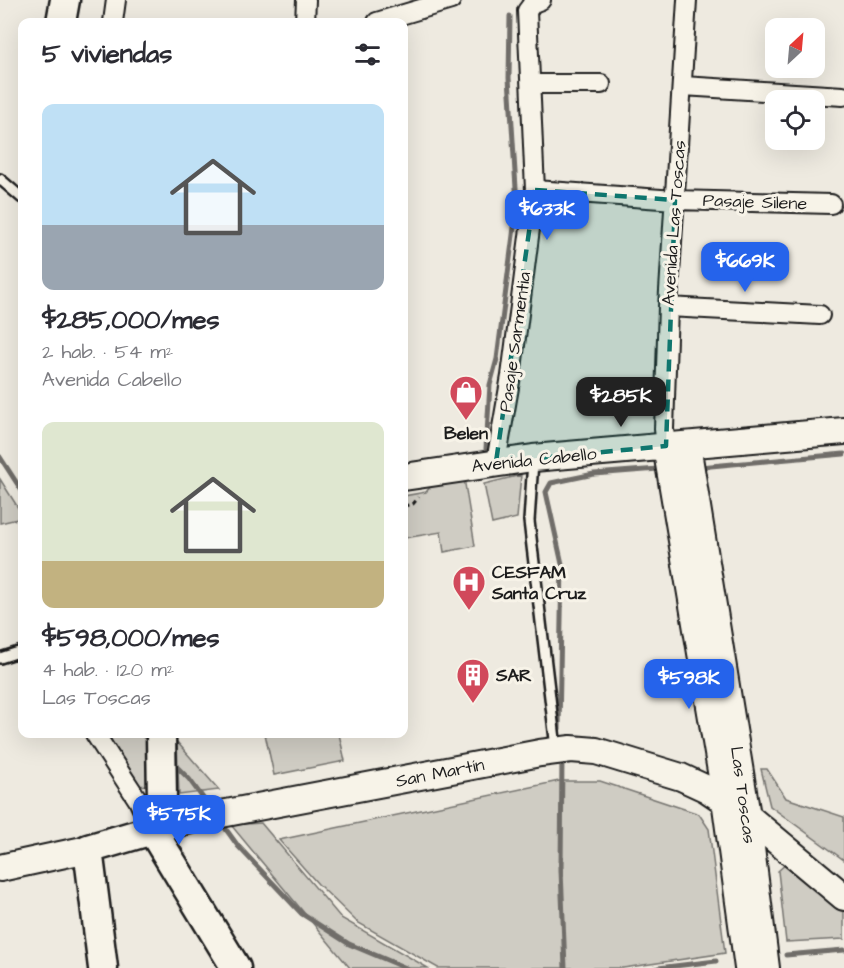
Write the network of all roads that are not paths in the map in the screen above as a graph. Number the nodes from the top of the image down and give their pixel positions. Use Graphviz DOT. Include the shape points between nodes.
graph roads {
  1 [pos="65,0"];
  2 [pos="116,0"];
  3 [pos="306,0"];
  4 [pos="451,0"];
  5 [pos="687,0"];
  6 [pos="535,3"];
  7 [pos="62,18"];
  8 [pos="114,18"];
  9 [pos="305,18"];
  10 [pos="390,18"];
  11 [pos="532,84"];
  12 [pos="601,84"];
  13 [pos="683,86"];
  14 [pos="843,96"];
  15 [pos="0,179"];
  16 [pos="535,190"];
  17 [pos="18,195"];
  18 [pos="675,200"];
  19 [pos="831,204"];
  20 [pos="668,308"];
  21 [pos="820,315"];
  22 [pos="844,431"];
  23 [pos="677,445"];
  24 [pos="533,458"];
  25 [pos="496,462"];
  26 [pos="408,476"];
  27 [pos="18,652"];
  28 [pos="0,658"];
  29 [pos="98,738"];
  30 [pos="161,738"];
  31 [pos="556,751"];
  32 [pos="725,800"];
  33 [pos="747,816"];
  34 [pos="152,830"];
  35 [pos="88,849"];
  36 [pos="0,868"];
  37 [pos="844,897"];
  38 [pos="103,968"];
  39 [pos="236,968"];
  40 [pos="748,968"];
  41 [pos="766,968"];
  1 -- 7 [label="main road"];
  2 -- 8 [label="street"];
  3 -- 9 [label="street"];
  4 -- 10 [label="street"];
  5 -- 13 [label="street, Avenida Las Toscas"];
  6 -- 11 [label="street, Pasaje Sarmentia" via="527,11"];
  11 -- 12 [label="street"];
  11 -- 16 [label="street, Pasaje Sarmentia"];
  13 -- 14 [label="street"];
  13 -- 18 [label="street, Avenida Las Toscas"];
  15 -- 17 [label="lane"];
  16 -- 18 [label="street, Pasaje Silene"];
  16 -- 25 [label="street, Pasaje Sarmentia"];
  18 -- 19 [label="street, Pasaje Silene"];
  18 -- 20 [label="street, Avenida Las Toscas"];
  20 -- 21 [label="street"];
  20 -- 23 [label="street, Avenida Las Toscas" via="664,429"];
  22 -- 23 [label="street, Avenida Cabello"];
  23 -- 24 [label="street, Avenida Cabello"];
  23 -- 32 [label="street, Las Toscas"];
  23 -- 33 [label="street, Las Toscas"];
  24 -- 25 [label="street, Avenida Cabello"];
  24 -- 31 [label="lane" via="529,521"];
  25 -- 26 [label="street, Avenida Cabello"];
  27 -- 28 [label="lane"];
  29 -- 34 [label="street" via="138,800"];
  30 -- 34 [label="main road" via="162,800"];
  31 -- 32 [label="street, San Martín" via="596,751 681,777"];
  31 -- 34 [label="street, San Martín"];
  32 -- 33 [label="street, San Martín"];
  32 -- 40 [label="street, Las Toscas"];
  33 -- 37 [label="street, San Martín"];
  33 -- 41 [label="street, Las Toscas"];
  34 -- 35 [label="main road, San Martín"];
  34 -- 39 [label="main road"];
  35 -- 36 [label="street, San Martín"];
  35 -- 38 [label="main road"];
}
